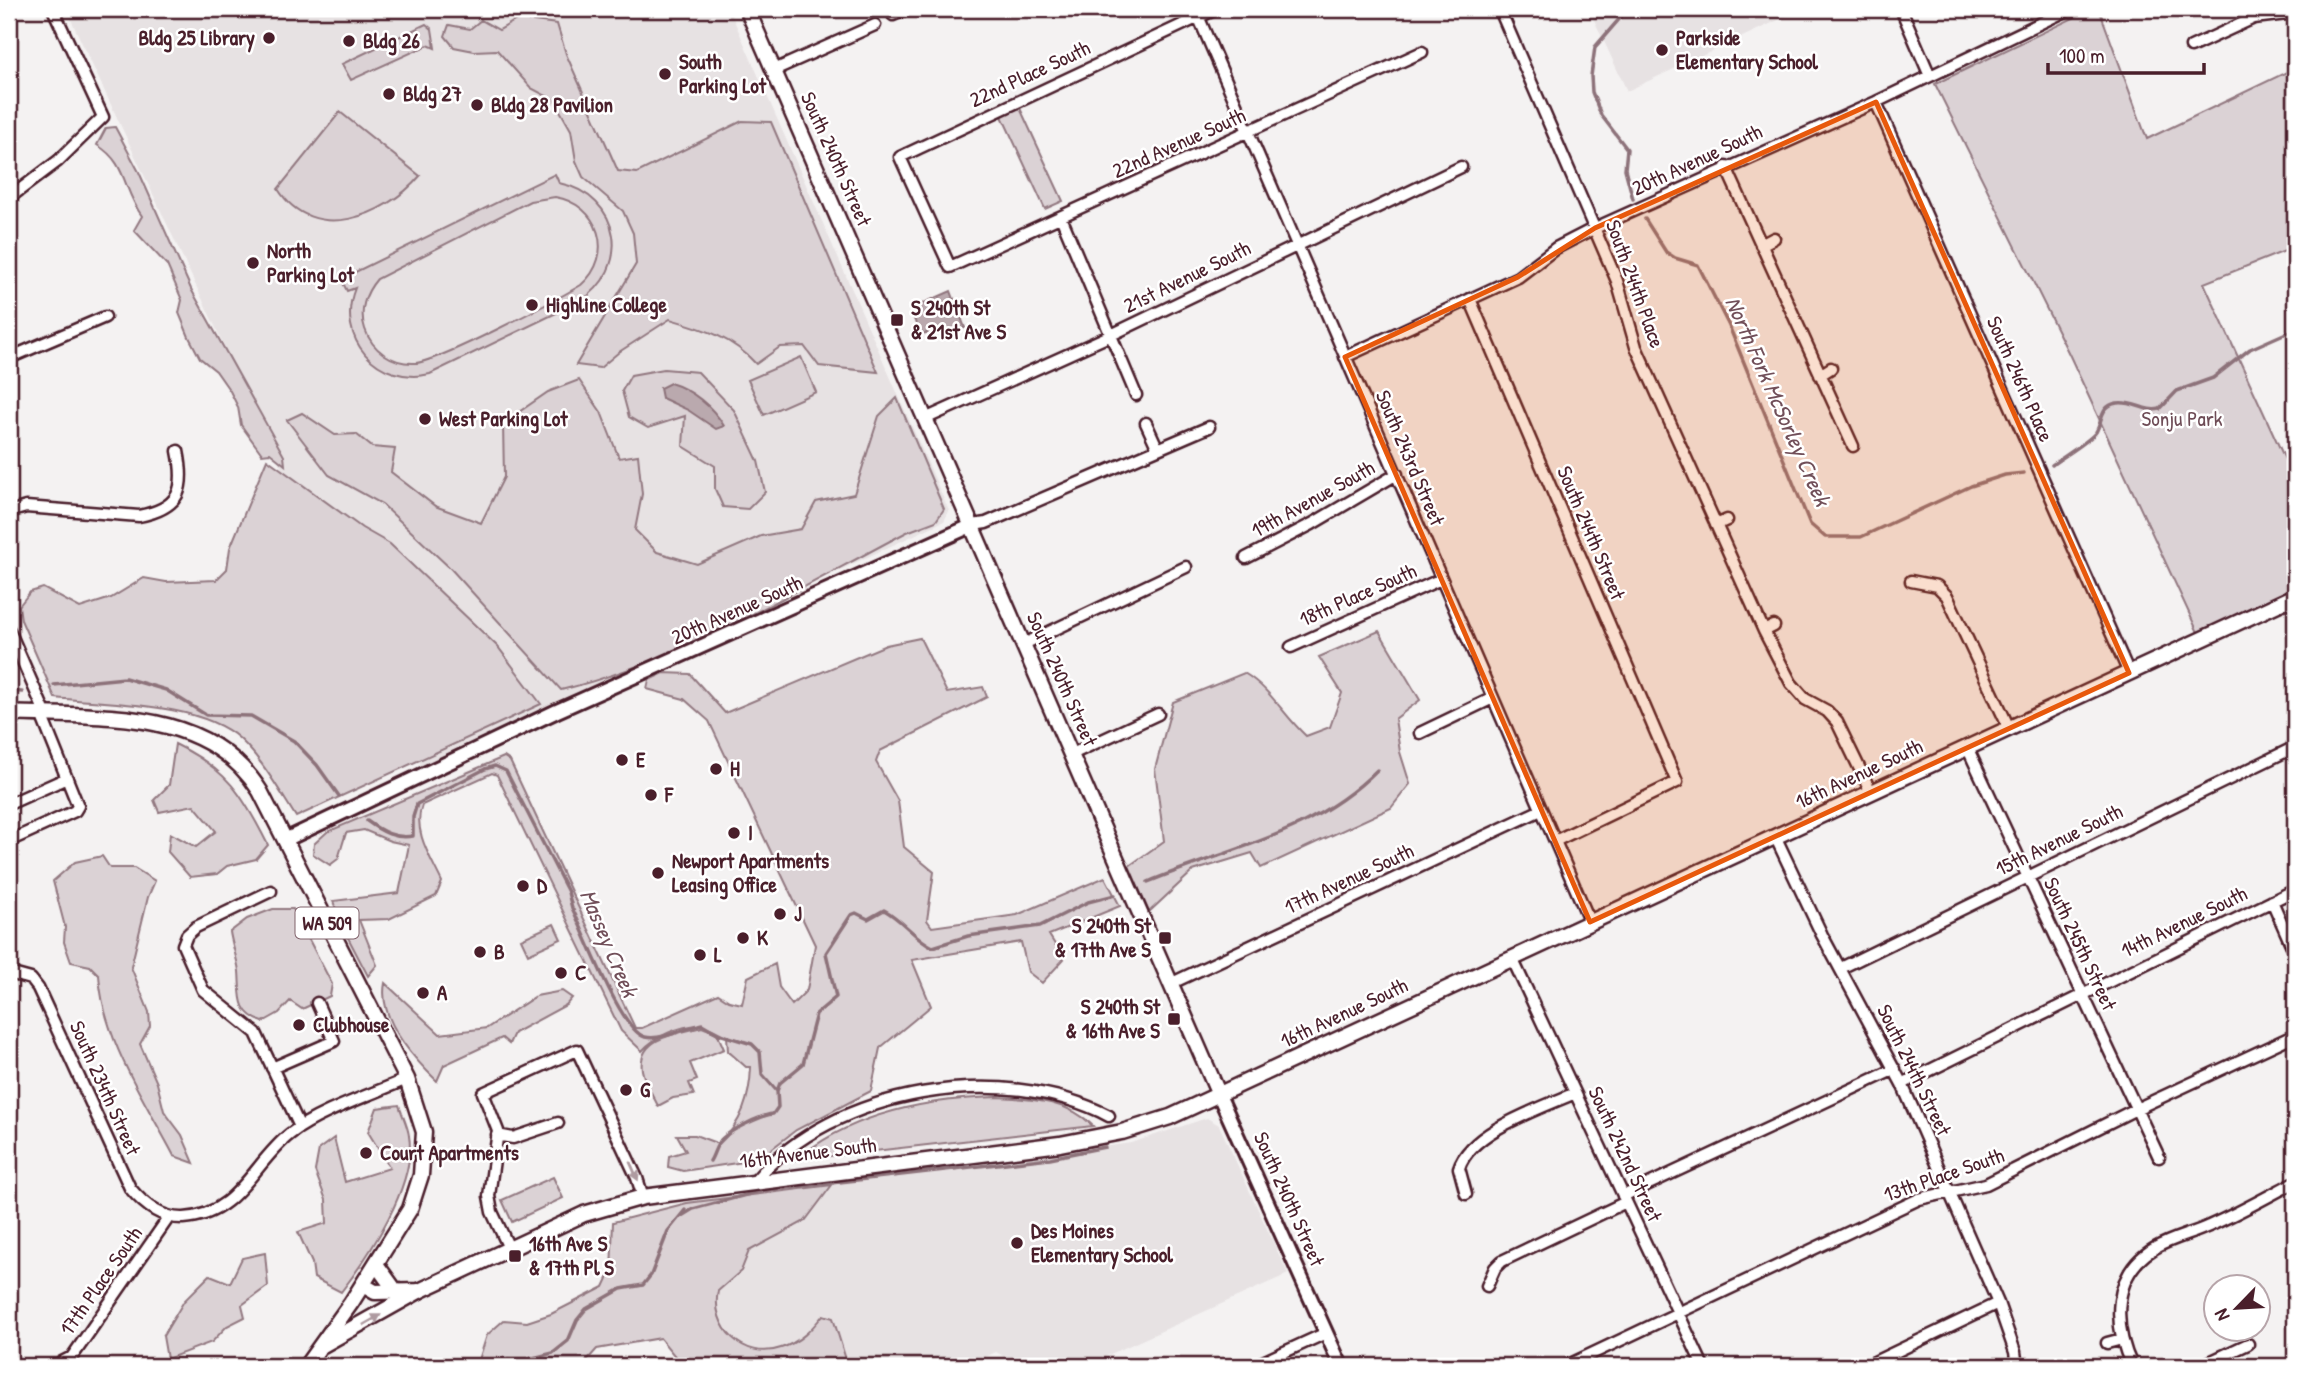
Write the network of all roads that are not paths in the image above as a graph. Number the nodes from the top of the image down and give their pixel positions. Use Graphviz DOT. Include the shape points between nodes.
graph roads {
  1 [pos="54,9"];
  2 [pos="747,9"];
  3 [pos="907,9"];
  4 [pos="1216,9"];
  5 [pos="1901,9"];
  6 [pos="2070,9"];
  7 [pos="1197,13"];
  8 [pos="2295,13"];
  9 [pos="893,15"];
  10 [pos="1503,17"];
  11 [pos="875,25"];
  12 [pos="2191,47"];
  13 [pos="1422,51"];
  14 [pos="774,70"];
  15 [pos="1930,76"];
  16 [pos="1875,102"];
  17 [pos="1248,133"];
  18 [pos="1461,167"];
  19 [pos="1726,167"];
  20 [pos="9,198"];
  21 [pos="1061,217"];
  22 [pos="1595,228"];
  23 [pos="1774,238"];
  24 [pos="1761,245"];
  25 [pos="1297,246"];
  26 [pos="950,267"];
  27 [pos="1470,299"];
  28 [pos="105,317"];
  29 [pos="1109,336"];
  30 [pos="1345,357"];
  31 [pos="9,358"];
  32 [pos="1831,368"];
  33 [pos="1820,375"];
  34 [pos="1136,395"];
  35 [pos="927,418"];
  36 [pos="1146,423"];
  37 [pos="1209,427"];
  38 [pos="1853,446"];
  39 [pos="1157,447"];
  40 [pos="178,451"];
  41 [pos="1397,474"];
  42 [pos="9,512"];
  43 [pos="1727,520"];
  44 [pos="973,525"];
  45 [pos="1716,525"];
  46 [pos="1246,558"];
  47 [pos="1186,568"];
  48 [pos="1441,579"];
  49 [pos="1911,581"];
  50 [pos="2295,596"];
  51 [pos="9,630"];
  52 [pos="1024,644"];
  53 [pos="1291,647"];
  54 [pos="2129,673"];
  55 [pos="1493,698"];
  56 [pos="9,713"];
  57 [pos="1158,714"];
  58 [pos="43,715"];
  59 [pos="2009,728"];
  60 [pos="1420,733"];
  61 [pos="1967,747"];
  62 [pos="2295,747"];
  63 [pos="1072,754"];
  64 [pos="67,778"];
  65 [pos="1871,792"];
  66 [pos="9,804"];
  67 [pos="1541,810"];
  68 [pos="1775,836"];
  69 [pos="285,840"];
  70 [pos="9,841"];
  71 [pos="1555,841"];
  72 [pos="2027,877"];
  73 [pos="2295,890"];
  74 [pos="271,891"];
  75 [pos="2272,901"];
  76 [pos="1590,922"];
  77 [pos="2295,953"];
  78 [pos="1512,958"];
  79 [pos="1841,968"];
  80 [pos="10,973"];
  81 [pos="1172,983"];
  82 [pos="2082,993"];
  83 [pos="317,1003"];
  84 [pos="2295,1035"];
  85 [pos="272,1068"];
  86 [pos="1895,1069"];
  87 [pos="407,1079"];
  88 [pos="1902,1084"];
  89 [pos="1575,1093"];
  90 [pos="1219,1095"];
  91 [pos="2136,1109"];
  92 [pos="1109,1116"];
  93 [pos="558,1123"];
  94 [pos="300,1128"];
  95 [pos="497,1135"];
  96 [pos="2159,1157"];
  97 [pos="755,1181"];
  98 [pos="2295,1182"];
  99 [pos="1950,1192"];
  100 [pos="1466,1194"];
  101 [pos="643,1197"];
  102 [pos="1625,1199"];
  103 [pos="169,1217"];
  104 [pos="509,1248"];
  105 [pos="376,1264"];
  106 [pos="363,1285"];
  107 [pos="1487,1286"];
  108 [pos="419,1291"];
  109 [pos="397,1293"];
  110 [pos="1998,1303"];
  111 [pos="1677,1312"];
  112 [pos="1326,1333"];
  113 [pos="2122,1339"];
  114 [pos="2107,1343"];
  115 [pos="2248,1344"];
  116 [pos="322,1345"];
  117 [pos="62,1362"];
  118 [pos="306,1366"];
  119 [pos="1254,1366"];
  120 [pos="1341,1366"];
  121 [pos="1566,1366"];
  122 [pos="1703,1366"];
  123 [pos="1866,1366"];
  124 [pos="2017,1366"];
  125 [pos="2132,1366"];
  126 [pos="2202,1366"];
  1 -- 20 [label="street" via="103,117 58,161"];
  2 -- 14 [label="main road, South 240th Street"];
  3 -- 9 [label="street"];
  4 -- 7 [label="street, 22nd Place South"];
  5 -- 15 [label="street"];
  6 -- 15 [label="street, 20th Avenue South"];
  7 -- 17 [label="street, South 243rd Street"];
  7 -- 26 [label="street, 22nd Place South" via="900,156"];
  8 -- 12 [label="street" via="2254,18"];
  10 -- 22 [label="street, South 244th Place"];
  11 -- 14 [label="street"];
  13 -- 17 [label="street, 22nd Avenue South"];
  14 -- 35 [label="main road, South 240th Street"];
  15 -- 16 [label="street, 20th Avenue South"];
  16 -- 19 [label="street, 20th Avenue South"];
  16 -- 54 [label="street, South 246th Place"];
  17 -- 21 [label="street, 22nd Avenue South"];
  17 -- 25 [label="street, South 243rd Street"];
  18 -- 25 [label="street, 21st Avenue South"];
  19 -- 22 [label="street, 20th Avenue South"];
  19 -- 24 [label="street"];
  21 -- 26 [label="street, 22nd Avenue South"];
  21 -- 29 [label="street"];
  22 -- 27 [label="street, 20th Avenue South" via="1556,248 1530,271"];
  22 -- 45 [label="street, South 244th Place" via="1622,293 1636,347"];
  23 -- 24 [label="street"];
  24 -- 33 [label="street"];
  25 -- 29 [label="street, 21st Avenue South"];
  25 -- 30 [label="street, South 243rd Street"];
  27 -- 30 [label="street, 20th Avenue South"];
  27 -- 71 [label="street, South 244th Street" via="1677,782"];
  28 -- 31 [label="street"];
  29 -- 34 [label="street"];
  29 -- 35 [label="street, 21st Avenue South"];
  30 -- 41 [label="street, South 243rd Street"];
  32 -- 33 [label="street"];
  33 -- 38 [label="street"];
  35 -- 44 [label="main road, South 240th Street"];
  36 -- 39 [label="street"];
  37 -- 39 [label="street, 20th Avenue South"];
  39 -- 44 [label="street, 20th Avenue South"];
  40 -- 42 [label="street" via="181,488 169,506 157,512 139,516 26,507"];
  41 -- 46 [label="street, 19th Avenue South"];
  41 -- 48 [label="street, South 243rd Street"];
  43 -- 45 [label="street"];
  44 -- 52 [label="main road, South 240th Street"];
  44 -- 69 [label="street, 20th Avenue South" via="557,711"];
  45 -- 65 [label="street, South 244th Place" via="1795,689 1838,722"];
  47 -- 52 [label="street"];
  48 -- 53 [label="street, 18th Place South"];
  48 -- 55 [label="street, South 243rd Street"];
  49 -- 59 [label="street" via="1937,586 1947,596"];
  50 -- 54 [label="main road, 16th Avenue South"];
  51 -- 58 [label="street"];
  52 -- 63 [label="main road, South 240th Street"];
  54 -- 59 [label="main road, 16th Avenue South"];
  55 -- 60 [label="street"];
  55 -- 67 [label="street, South 243rd Street"];
  56 -- 58 [label="main road, WA 509"];
  57 -- 63 [label="street"];
  58 -- 64 [label="street"];
  58 -- 69 [label="main road, WA 509" via="154,722 204,738 232,755 247,772"];
  59 -- 61 [label="main road, 16th Avenue South"];
  61 -- 65 [label="main road, 16th Avenue South"];
  61 -- 72 [label="street, South 245th Street"];
  62 -- 72 [label="street, 15th Avenue South"];
  63 -- 81 [label="main road, South 240th Street"];
  64 -- 66 [label="street"];
  64 -- 70 [label="street" via="78,808"];
  65 -- 68 [label="main road, 16th Avenue South"];
  67 -- 71 [label="street, South 243rd Street"];
  67 -- 81 [label="street, 17th Avenue South"];
  68 -- 76 [label="main road, 16th Avenue South"];
  68 -- 79 [label="street, South 244th Street"];
  69 -- 87 [label="main road, WA 509"];
  71 -- 76 [label="street, South 243rd Street"];
  72 -- 79 [label="street, 15th Avenue South"];
  72 -- 82 [label="street, South 245th Street"];
  73 -- 75 [label="street, 14th Avenue South"];
  74 -- 85 [label="street" via="196,927 183,945 202,988 256,1033"];
  75 -- 77 [label="street"];
  75 -- 82 [label="street, 14th Avenue South"];
  76 -- 78 [label="main road, 16th Avenue South"];
  78 -- 89 [label="street, South 242nd Street"];
  78 -- 90 [label="main road, 16th Avenue South"];
  79 -- 86 [label="street, South 244th Street"];
  80 -- 103 [label="street, South 234th Street" via="31,979 38,988 130,1188 146,1205"];
  81 -- 90 [label="main road, South 240th Street"];
  82 -- 88 [label="street, 14th Avenue South"];
  82 -- 91 [label="street, South 245th Street"];
  83 -- 85 [label="street" via="334,1041"];
  84 -- 91 [label="street, 13th Place South"];
  85 -- 94 [label="street"];
  86 -- 88 [label="street, South 244th Street"];
  86 -- 102 [label="street"];
  87 -- 94 [label="street"];
  87 -- 105 [label="main road, WA 509" via="424,1132 421,1175 410,1209"];
  88 -- 99 [label="street, South 244th Street"];
  89 -- 100 [label="street" via="1473,1145 1459,1168"];
  89 -- 102 [label="street, South 242nd Street"];
  90 -- 97 [label="main road, 16th Avenue South" via="1170,1117 1088,1140"];
  90 -- 112 [label="street, South 240th Street"];
  91 -- 96 [label="street, South 245th Street"];
  91 -- 99 [label="street, 13th Place South" via="1986,1184"];
  92 -- 97 [label="street" via="1083,1103 1037,1092 974,1089 906,1097 862,1108 826,1126 778,1157"];
  93 -- 95 [label="street" via="513,1138"];
  94 -- 103 [label="street" via="226,1203 197,1216"];
  95 -- 101 [label="street, one-way" via="483,1093 577,1050"];
  95 -- 104 [label="street" via="489,1196"];
  97 -- 101 [label="main road, 16th Avenue South"];
  98 -- 113 [label="street" via="2143,1256 2121,1293 2118,1317"];
  99 -- 110 [label="street, South 244th Street"];
  99 -- 111 [label="street, 13th Place South" via="1919,1199"];
  101 -- 104 [label="main road, 16th Avenue South" via="584,1214"];
  102 -- 107 [label="street" via="1502,1262"];
  102 -- 111 [label="street, South 242nd Street"];
  103 -- 117 [label="street, 17th Place South" via="72,1357"];
  104 -- 108 [label="main road, 16th Avenue South"];
  105 -- 106 [label="main road, WA 509"];
  105 -- 109 [label="main road"];
  106 -- 109 [label="main road, 16th Avenue South" via="375,1292"];
  106 -- 116 [label="main road, WA 509"];
  108 -- 109 [label="main road, 16th Avenue South"];
  116 -- 108 [label="main road, one-way"];
  110 -- 123 [label="street"];
  110 -- 124 [label="street, South 244th Street"];
  111 -- 121 [label="street, 13th Place South"];
  111 -- 122 [label="street, South 242nd Street"];
  112 -- 119 [label="street"];
  112 -- 120 [label="street, South 240th Street"];
  113 -- 114 [label="street"];
  113 -- 125 [label="street"];
  115 -- 126 [label="street"];
  116 -- 118 [label="main road, WA 509"];
}
